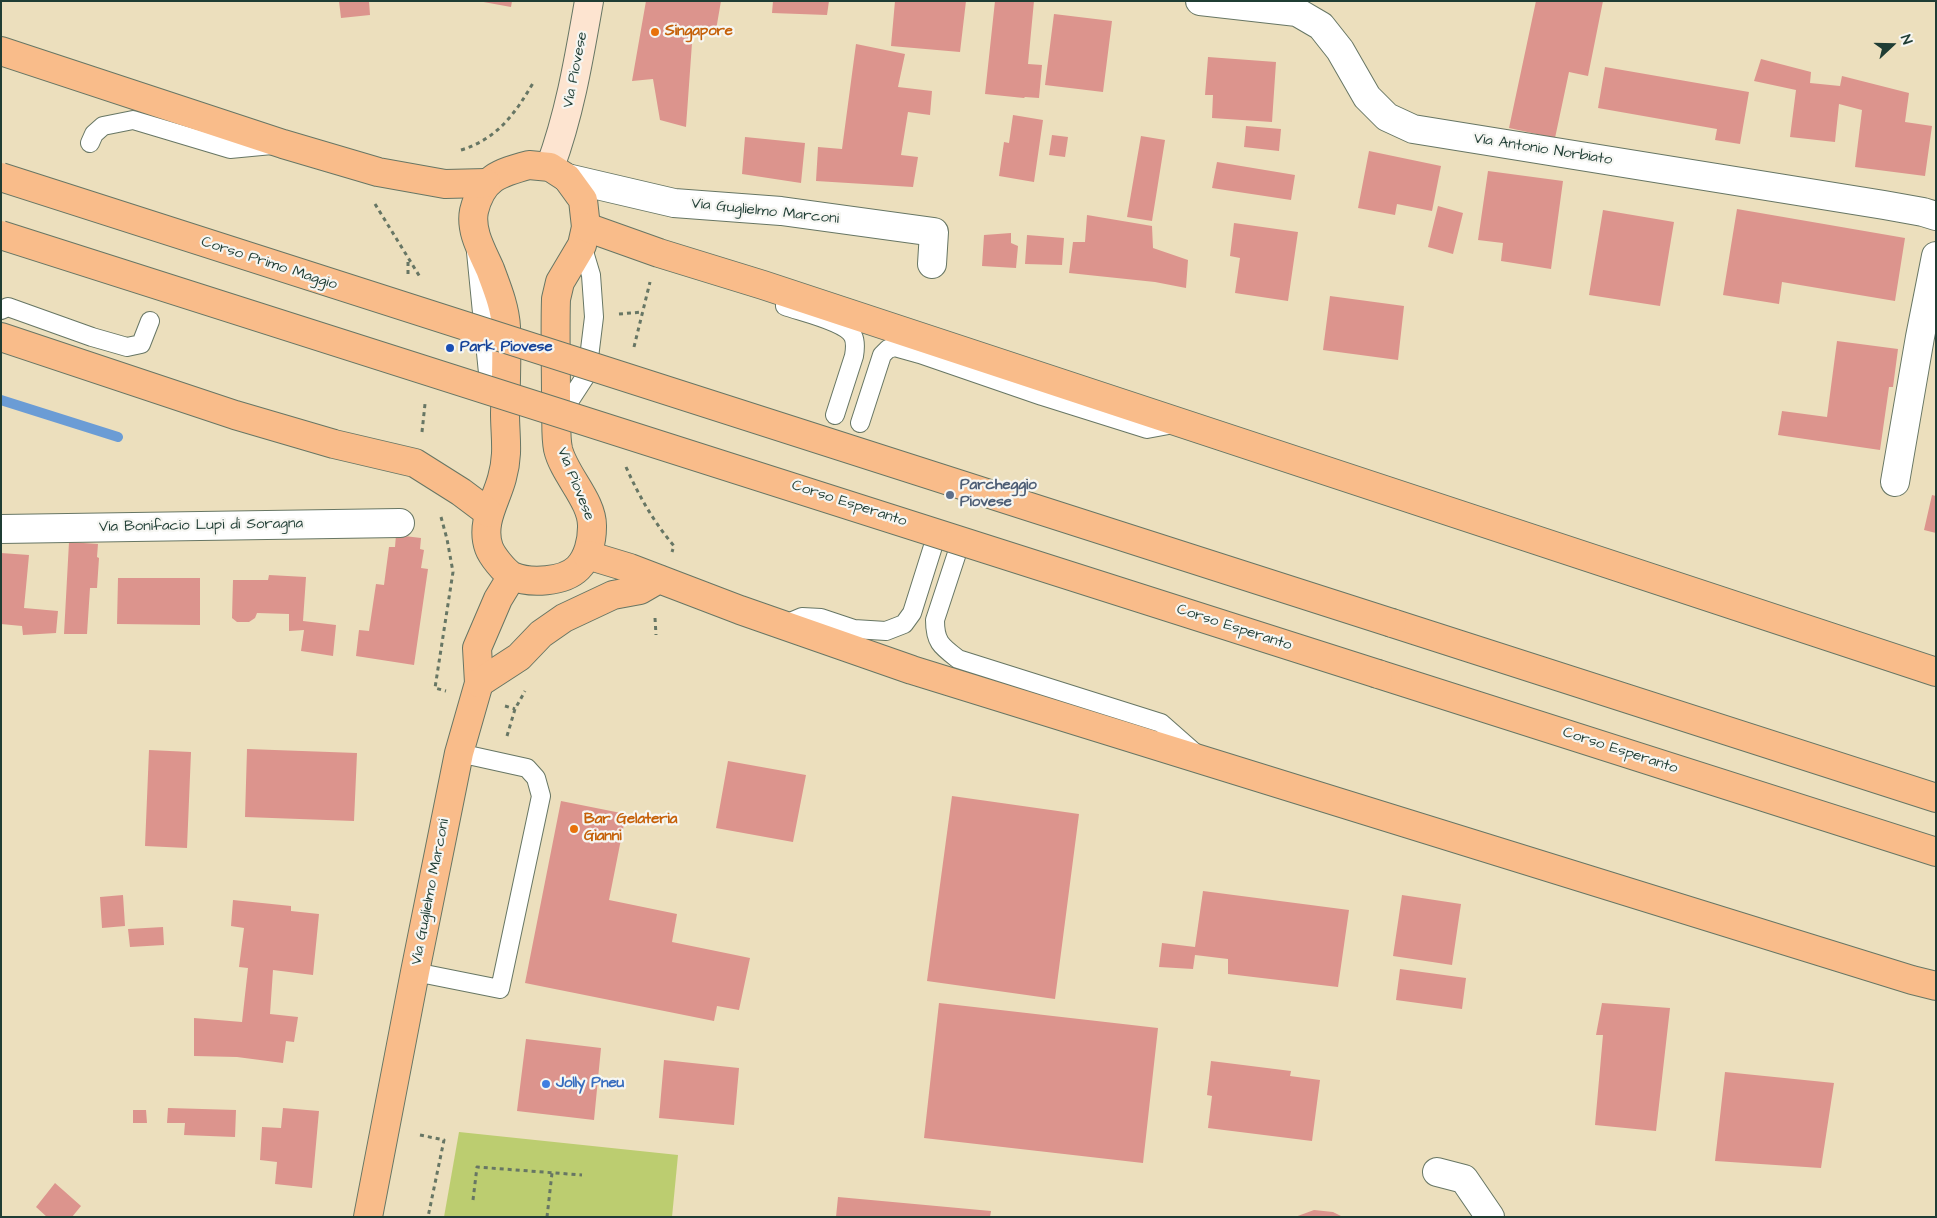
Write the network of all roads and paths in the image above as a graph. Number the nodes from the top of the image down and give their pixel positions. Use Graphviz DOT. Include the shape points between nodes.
graph roads {
  1 [pos="589,1"];
  2 [pos="1200,1"];
  3 [pos="1,51"];
  4 [pos="533,82"];
  5 [pos="90,143"];
  6 [pos="283,144"];
  7 [pos="460,151"];
  8 [pos="558,172"];
  9 [pos="1,177"];
  10 [pos="486,183"];
  11 [pos="371,198"];
  12 [pos="1936,216"];
  13 [pos="1,235"];
  14 [pos="584,236"];
  15 [pos="1936,256"];
  16 [pos="408,258"];
  17 [pos="932,264"];
  18 [pos="763,285"];
  19 [pos="1,310"];
  20 [pos="150,321"];
  21 [pos="1,337"];
  22 [pos="835,415"];
  23 [pos="559,416"];
  24 [pos="860,423"];
  25 [pos="1181,423"];
  26 [pos="1895,482"];
  27 [pos="439,510"];
  28 [pos="489,513"];
  29 [pos="400,523"];
  30 [pos="1,529"];
  31 [pos="935,540"];
  32 [pos="959,547"];
  33 [pos="587,555"];
  34 [pos="512,576"];
  35 [pos="659,578"];
  36 [pos="654,610"];
  37 [pos="783,625"];
  38 [pos="656,635"];
  39 [pos="1936,672"];
  40 [pos="478,683"];
  41 [pos="435,688"];
  42 [pos="527,688"];
  43 [pos="459,753"];
  44 [pos="500,761"];
  45 [pos="1203,761"];
  46 [pos="1936,798"];
  47 [pos="1936,852"];
  48 [pos="415,972"];
  49 [pos="1936,986"];
  50 [pos="420,1135"];
  51 [pos="1437,1172"];
  52 [pos="552,1173"];
  53 [pos="582,1176"];
  54 [pos="473,1200"];
  55 [pos="368,1217"];
  56 [pos="428,1217"];
  57 [pos="548,1217"];
  58 [pos="1490,1217"];
  1 -- 8 [label="main road, Via Piovese" via="562,134"];
  2 -- 12 [label="street, Via Antonio Norbiato" via="1297,12 1321,26 1340,50 1368,97 1387,117 1414,129"];
  3 -- 6 [label="main road"];
  4 -- 7 [label="path" via="497,132"];
  5 -- 6 [label="lane" via="103,126 133,120 230,149"];
  6 -- 10 [label="main road" via="378,172 445,184"];
  8 -- 10 [label="main road" via="529,165 503,172"];
  8 -- 14 [label="main road" via="583,200"];
  8 -- 17 [label="street, Via Guglielmo Marconi" via="674,203 781,211 934,232"];
  9 -- 46 [label="main road, Corso Primo Maggio, bridge"];
  10 -- 28 [label="main road" via="474,213 475,237 501,300 506,326 508,453"];
  11 -- 16 [label="path"];
  13 -- 23 [label="main road, Corso Esperanto, bridge" via="533,404"];
  14 -- 18 [label="main road" via="659,253"];
  14 -- 23 [label="main road, Via Piovese" via="560,282 556,298"];
  14 -- 23 [label="lane" via="591,274 593,326 586,374"];
  15 -- 26 [label="street"];
  18 -- 22 [label="lane" via="783,306 844,327 853,337 854,356"];
  18 -- 25 [label="main road"];
  19 -- 20 [label="lane" via="8,307 127,347 141,344"];
  21 -- 28 [label="main road" via="253,420 415,463"];
  23 -- 33 [label="main road, Via Piovese" via="558,449 587,506 592,526"];
  23 -- 47 [label="main road, Corso Esperanto, bridge"];
  24 -- 25 [label="lane" via="882,354 895,347 1147,428"];
  25 -- 39 [label="main road"];
  27 -- 41 [label="path" via="448,539 452,572"];
  28 -- 34 [label="main road" via="486,528 489,549"];
  29 -- 30 [label="street, Via Bonifacio Lupi di Soragna"];
  31 -- 37 [label="lane" via="912,613 904,624 886,631 854,629 821,618 802,618"];
  32 -- 45 [label="lane" via="935,620 935,632 941,646 958,659 1161,723"];
  33 -- 34 [label="main road" via="577,569 543,582"];
  33 -- 35 [label="main road"];
  34 -- 40 [label="main road, Via Guglielmo Marconi" via="498,599 477,648"];
  35 -- 37 [label="main road"];
  35 -- 40 [label="main road" via="640,590 613,595 564,618 541,634 519,657"];
  36 -- 38 [label="path"];
  37 -- 45 [label="main road" via="912,670"];
  40 -- 43 [label="main road, Via Guglielmo Marconi"];
  42 -- 44 [label="path" via="515,709"];
  43 -- 44 [label="lane"];
  43 -- 48 [label="main road, Via Guglielmo Marconi"];
  44 -- 48 [label="lane" via="527,768 536,778 541,796 500,989"];
  45 -- 49 [label="main road"];
  48 -- 55 [label="main road, Via Guglielmo Marconi"];
  50 -- 56 [label="path" via="444,1140"];
  51 -- 58 [label="street" via="1464,1179"];
  52 -- 53 [label="path"];
  52 -- 54 [label="path" via="477,1167"];
  52 -- 57 [label="path"];
}
